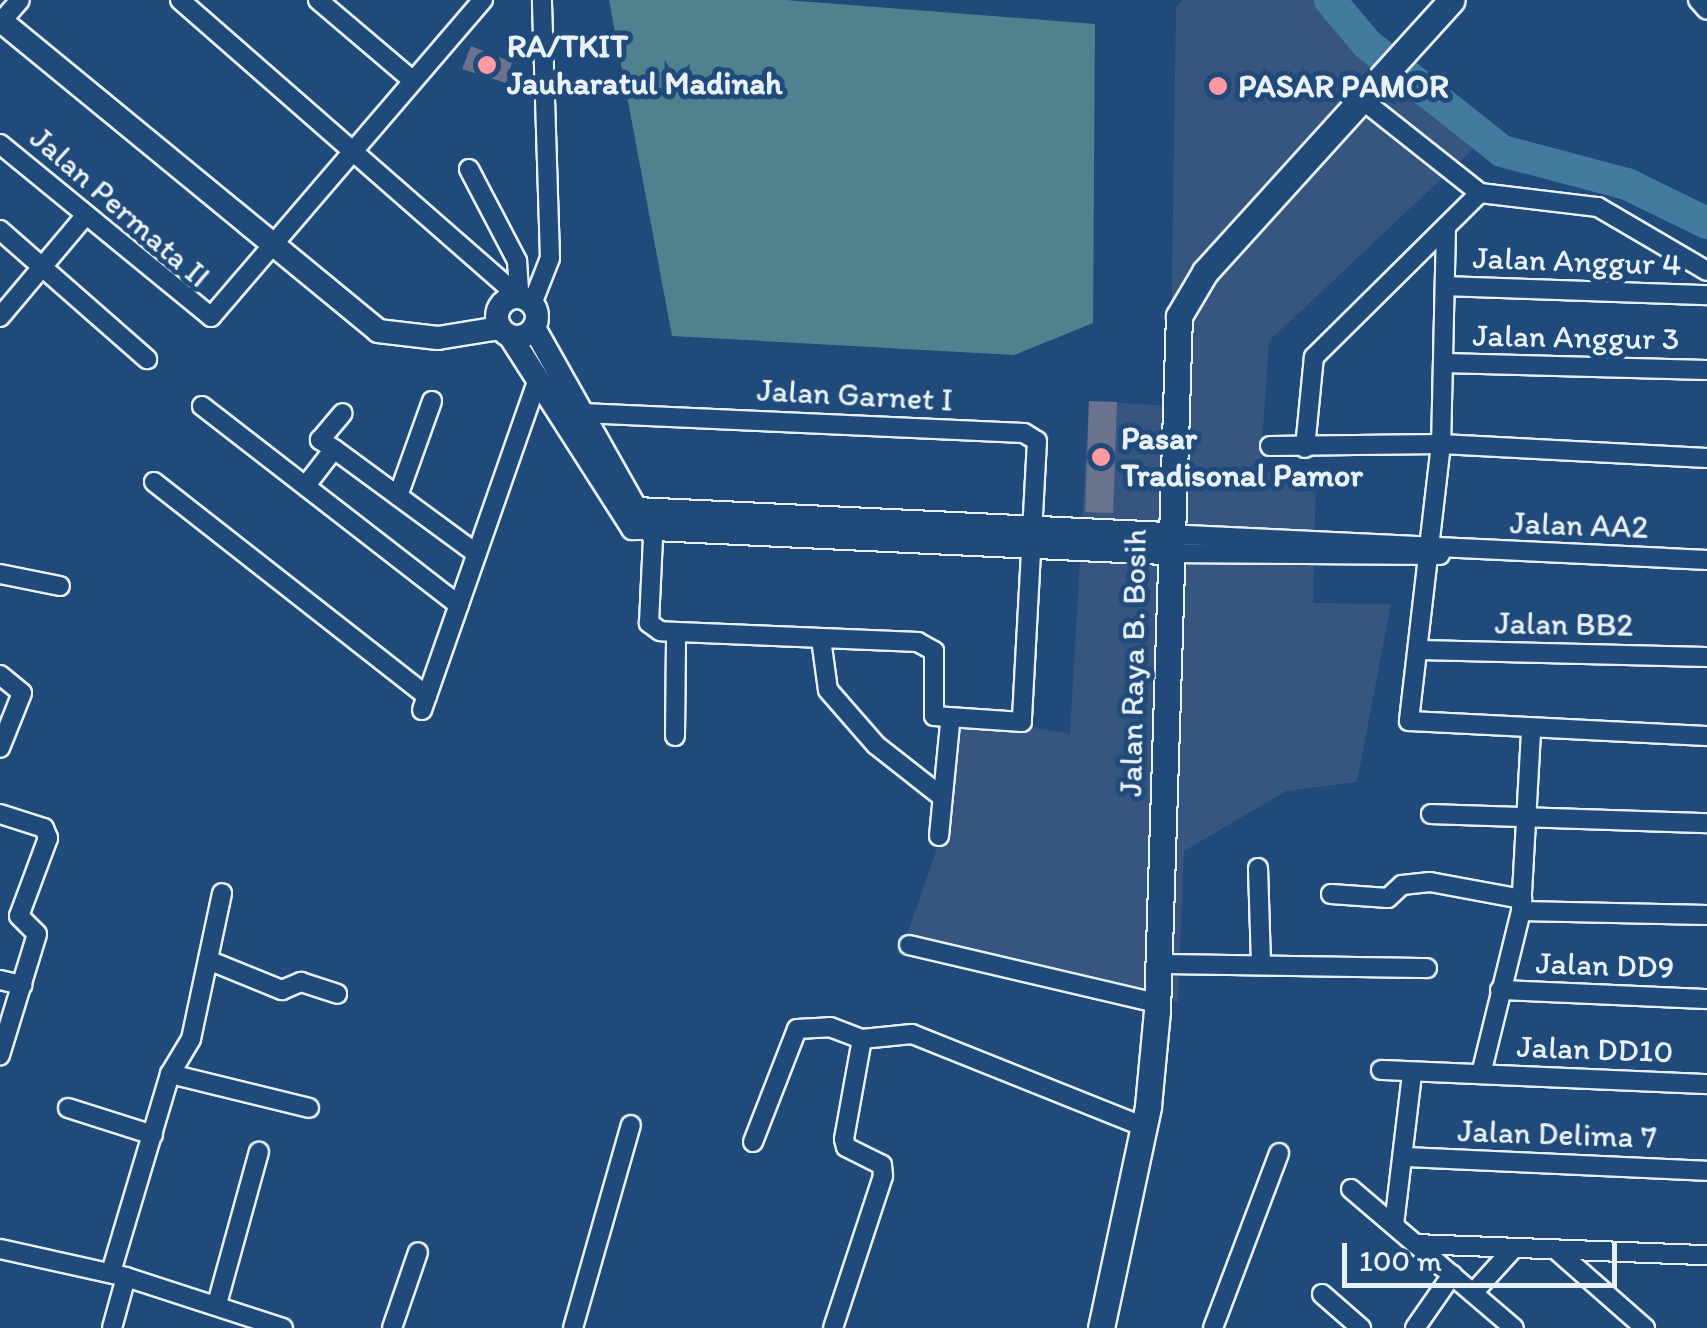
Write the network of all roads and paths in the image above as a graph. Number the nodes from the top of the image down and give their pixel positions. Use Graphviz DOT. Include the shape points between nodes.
graph roads {
  1 [pos="180,0"];
  2 [pos="318,0"];
  3 [pos="542,0"];
  4 [pos="1452,0"];
  5 [pos="1698,0"];
  6 [pos="475,3"];
  7 [pos="1707,10"];
  8 [pos="5,13"];
  9 [pos="412,80"];
  10 [pos="1364,102"];
  11 [pos="0,144"];
  12 [pos="352,148"];
  13 [pos="469,169"];
  14 [pos="1480,193"];
  15 [pos="85,216"];
  16 [pos="1446,227"];
  17 [pos="0,230"];
  18 [pos="279,240"];
  19 [pos="41,265"];
  20 [pos="1707,271"];
  21 [pos="1445,286"];
  22 [pos="1707,296"];
  23 [pos="526,306"];
  24 [pos="0,317"];
  25 [pos="503,327"];
  26 [pos="147,360"];
  27 [pos="1442,363"];
  28 [pos="1707,370"];
  29 [pos="538,379"];
  30 [pos="432,402"];
  31 [pos="202,406"];
  32 [pos="582,412"];
  33 [pos="343,413"];
  34 [pos="1441,444"];
  35 [pos="1270,446"];
  36 [pos="1304,448"];
  37 [pos="334,449"];
  38 [pos="1707,458"];
  39 [pos="154,482"];
  40 [pos="306,484"];
  41 [pos="398,496"];
  42 [pos="654,522"];
  43 [pos="1038,536"];
  44 [pos="1166,544"];
  45 [pos="1430,552"];
  46 [pos="476,554"];
  47 [pos="1707,560"];
  48 [pos="0,574"];
  49 [pos="60,586"];
  50 [pos="459,605"];
  51 [pos="676,633"];
  52 [pos="820,639"];
  53 [pos="1419,650"];
  54 [pos="1707,657"];
  55 [pos="0,675"];
  56 [pos="950,723"];
  57 [pos="1531,732"];
  58 [pos="675,736"];
  59 [pos="1707,736"];
  60 [pos="0,748"];
  61 [pos="942,797"];
  62 [pos="0,814"];
  63 [pos="1431,814"];
  64 [pos="1530,818"];
  65 [pos="1707,823"];
  66 [pos="939,836"];
  67 [pos="1258,868"];
  68 [pos="222,894"];
  69 [pos="1331,894"];
  70 [pos="1522,905"];
  71 [pos="1707,915"];
  72 [pos="909,945"];
  73 [pos="208,960"];
  74 [pos="1160,964"];
  75 [pos="1261,964"];
  76 [pos="1427,968"];
  77 [pos="0,980"];
  78 [pos="22,986"];
  79 [pos="1500,990"];
  80 [pos="337,994"];
  81 [pos="1707,999"];
  82 [pos="1157,1003"];
  83 [pos="862,1038"];
  84 [pos="0,1056"];
  85 [pos="1381,1070"];
  86 [pos="1412,1073"];
  87 [pos="170,1074"];
  88 [pos="1481,1074"];
  89 [pos="1707,1084"];
  90 [pos="68,1108"];
  91 [pos="309,1108"];
  92 [pos="632,1126"];
  93 [pos="1144,1127"];
  94 [pos="153,1135"];
  95 [pos="753,1142"];
  96 [pos="259,1152"];
  97 [pos="1278,1153"];
  98 [pos="1404,1158"];
  99 [pos="1707,1170"];
  100 [pos="1351,1189"];
  101 [pos="1394,1226"];
  102 [pos="1415,1244"];
  103 [pos="1514,1248"];
  104 [pos="0,1249"];
  105 [pos="1555,1250"];
  106 [pos="418,1252"];
  107 [pos="1706,1256"];
  108 [pos="119,1274"];
  109 [pos="1452,1275"];
  110 [pos="1474,1293"];
  111 [pos="1322,1294"];
  112 [pos="216,1304"];
  113 [pos="112,1328"];
  114 [pos="283,1328"];
  115 [pos="392,1328"];
  116 [pos="573,1328"];
  117 [pos="834,1328"];
  118 [pos="1101,1328"];
  119 [pos="1212,1328"];
  120 [pos="1361,1328"];
  121 [pos="1415,1328"];
  122 [pos="1514,1328"];
  123 [pos="1645,1328"];
  1 -- 12 [label="street"];
  2 -- 9 [label="street"];
  3 -- 23 [label="street" via="550,258"];
  4 -- 10 [label="main road, Jalan Raya B. Bosih"];
  5 -- 7 [label="street"];
  6 -- 9 [label="street, Jalan Permata II"];
  8 -- 18 [label="street"];
  9 -- 12 [label="street, Jalan Permata II"];
  10 -- 14 [label="street"];
  10 -- 44 [label="main road, Jalan Raya B. Bosih" via="1205,272 1180,316"];
  11 -- 15 [label="street, Jalan Permata II"];
  12 -- 18 [label="street, Jalan Permata II"];
  12 -- 23 [label="street"];
  13 -- 23 [label="street" via="517,261"];
  14 -- 16 [label="street"];
  14 -- 20 [label="street" via="1598,207"];
  15 -- 18 [label="street, Jalan Permata II" via="201,316 220,313"];
  15 -- 19 [label="street"];
  16 -- 21 [label="street"];
  16 -- 36 [label="street" via="1314,356"];
  17 -- 19 [label="street"];
  18 -- 25 [label="street" via="384,321"];
  19 -- 24 [label="street"];
  19 -- 26 [label="street"];
  21 -- 22 [label="street, Jalan Anggur 4"];
  21 -- 27 [label="street"];
  23 -- 25 [label="street"];
  23 -- 25 [label="street" via="508,300"];
  23 -- 32 [label="street"];
  25 -- 29 [label="street"];
  27 -- 28 [label="street, Jalan Anggur 3"];
  27 -- 34 [label="street"];
  29 -- 42 [label="street" via="624,524"];
  29 -- 46 [label="street"];
  30 -- 41 [label="street"];
  31 -- 40 [label="street"];
  32 -- 42 [label="street" via="636,510"];
  32 -- 43 [label="street, Jalan Garnet I" via="1024,433 1040,449"];
  33 -- 37 [label="street" via="320,440"];
  34 -- 36 [label="street"];
  34 -- 38 [label="street"];
  34 -- 45 [label="street"];
  35 -- 36 [label="street"];
  37 -- 40 [label="street"];
  37 -- 41 [label="street"];
  39 -- 50 [label="street" via="424,703"];
  40 -- 50 [label="street"];
  41 -- 46 [label="street"];
  42 -- 43 [label="street"];
  42 -- 51 [label="street" via="649,623"];
  43 -- 44 [label="street"];
  43 -- 56 [label="street, Jalan Garnet I" via="1022,722"];
  44 -- 45 [label="street"];
  44 -- 74 [label="main road, Jalan Raya B. Bosih"];
  45 -- 47 [label="street, Jalan AA2"];
  45 -- 53 [label="street"];
  46 -- 50 [label="street"];
  48 -- 49 [label="street"];
  51 -- 52 [label="street"];
  51 -- 58 [label="street"];
  52 -- 56 [label="street" via="928,644 930,709"];
  52 -- 61 [label="street" via="828,690 876,745"];
  53 -- 54 [label="street, Jalan BB2"];
  53 -- 57 [label="street" via="1413,726"];
  55 -- 60 [label="street" via="22,693"];
  56 -- 61 [label="street"];
  57 -- 59 [label="street"];
  57 -- 64 [label="street"];
  61 -- 66 [label="street"];
  62 -- 78 [label="street" via="48,832 19,916 37,934"];
  63 -- 64 [label="street"];
  64 -- 65 [label="street"];
  64 -- 70 [label="street"];
  67 -- 75 [label="street"];
  68 -- 73 [label="street"];
  69 -- 70 [label="street" via="1388,898 1402,885 1430,882"];
  70 -- 71 [label="street"];
  70 -- 79 [label="street"];
  72 -- 82 [label="street"];
  73 -- 80 [label="street" via="282,990 301,982"];
  73 -- 87 [label="street" via="191,1039"];
  74 -- 75 [label="street"];
  74 -- 82 [label="main road, Jalan Raya B. Bosih"];
  75 -- 76 [label="street"];
  77 -- 78 [label="street"];
  78 -- 84 [label="street"];
  79 -- 81 [label="street, Jalan DD9"];
  79 -- 88 [label="street"];
  82 -- 93 [label="main road, Jalan Raya B. Bosih"];
  83 -- 93 [label="street" via="912,1034"];
  83 -- 95 [label="street" via="818,1025 798,1028"];
  83 -- 117 [label="street" via="844,1139 882,1165 883,1176"];
  85 -- 86 [label="street, Jalan DD10"];
  86 -- 88 [label="street, Jalan DD10"];
  86 -- 98 [label="street"];
  87 -- 91 [label="street"];
  87 -- 94 [label="street"];
  88 -- 89 [label="street, Jalan DD10"];
  90 -- 94 [label="street"];
  92 -- 116 [label="street"];
  93 -- 118 [label="main road, Jalan Raya B. Bosih"];
  94 -- 108 [label="street"];
  96 -- 112 [label="street"];
  97 -- 119 [label="street"];
  98 -- 99 [label="street, Jalan Delima 7"];
  98 -- 101 [label="street"];
  100 -- 101 [label="street"];
  101 -- 102 [label="street"];
  102 -- 103 [label="street"];
  102 -- 109 [label="street"];
  103 -- 105 [label="street"];
  103 -- 110 [label="street"];
  104 -- 108 [label="street"];
  105 -- 107 [label="street"];
  105 -- 123 [label="street"];
  106 -- 115 [label="street"];
  108 -- 112 [label="street"];
  108 -- 113 [label="street"];
  109 -- 110 [label="street"];
  109 -- 121 [label="street"];
  110 -- 122 [label="street"];
  111 -- 120 [label="street"];
  112 -- 114 [label="street"];
}
